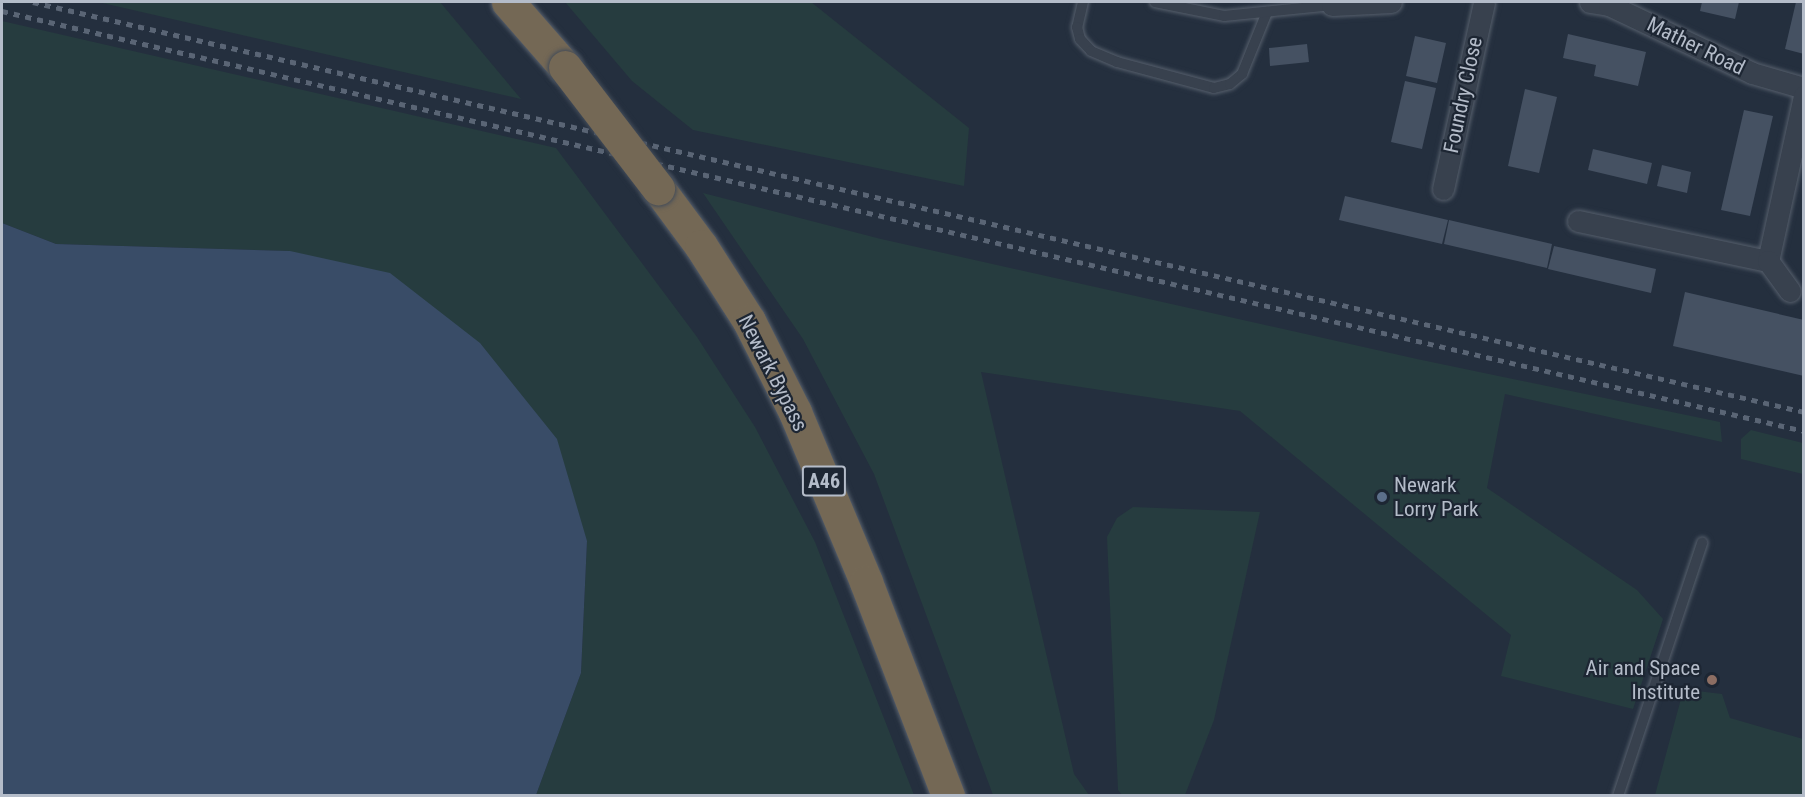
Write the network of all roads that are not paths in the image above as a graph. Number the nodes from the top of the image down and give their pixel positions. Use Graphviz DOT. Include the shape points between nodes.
graph roads {
  1 [pos="508,2"];
  2 [pos="1083,2"];
  3 [pos="1155,2"];
  4 [pos="1391,2"];
  5 [pos="1484,2"];
  6 [pos="1590,2"];
  7 [pos="1332,5"];
  8 [pos="1267,12"];
  9 [pos="1803,88"];
  10 [pos="1803,96"];
  11 [pos="1443,189"];
  12 [pos="1578,221"];
  13 [pos="1768,261"];
  14 [pos="1790,291"];
  15 [pos="1702,543"];
  16 [pos="948,795"];
  17 [pos="1618,795"];
  1 -- 16 [label="highway, Newark Bypass / A46, bridge" via="565,67 658,188 749,321 795,412"];
  2 -- 8 [label="lane" via="1077,27 1080,39 1091,51 1117,62 1214,88 1230,84 1242,74"];
  3 -- 8 [label="lane" via="1224,16"];
  4 -- 7 [label="street"];
  5 -- 11 [label="street, Foundry Close"];
  6 -- 9 [label="street, Mather Road" via="1609,5 1752,74"];
  7 -- 8 [label="lane"];
  10 -- 13 [label="street"];
  12 -- 13 [label="street"];
  13 -- 14 [label="street"];
  15 -- 17 [label="lane"];
}
